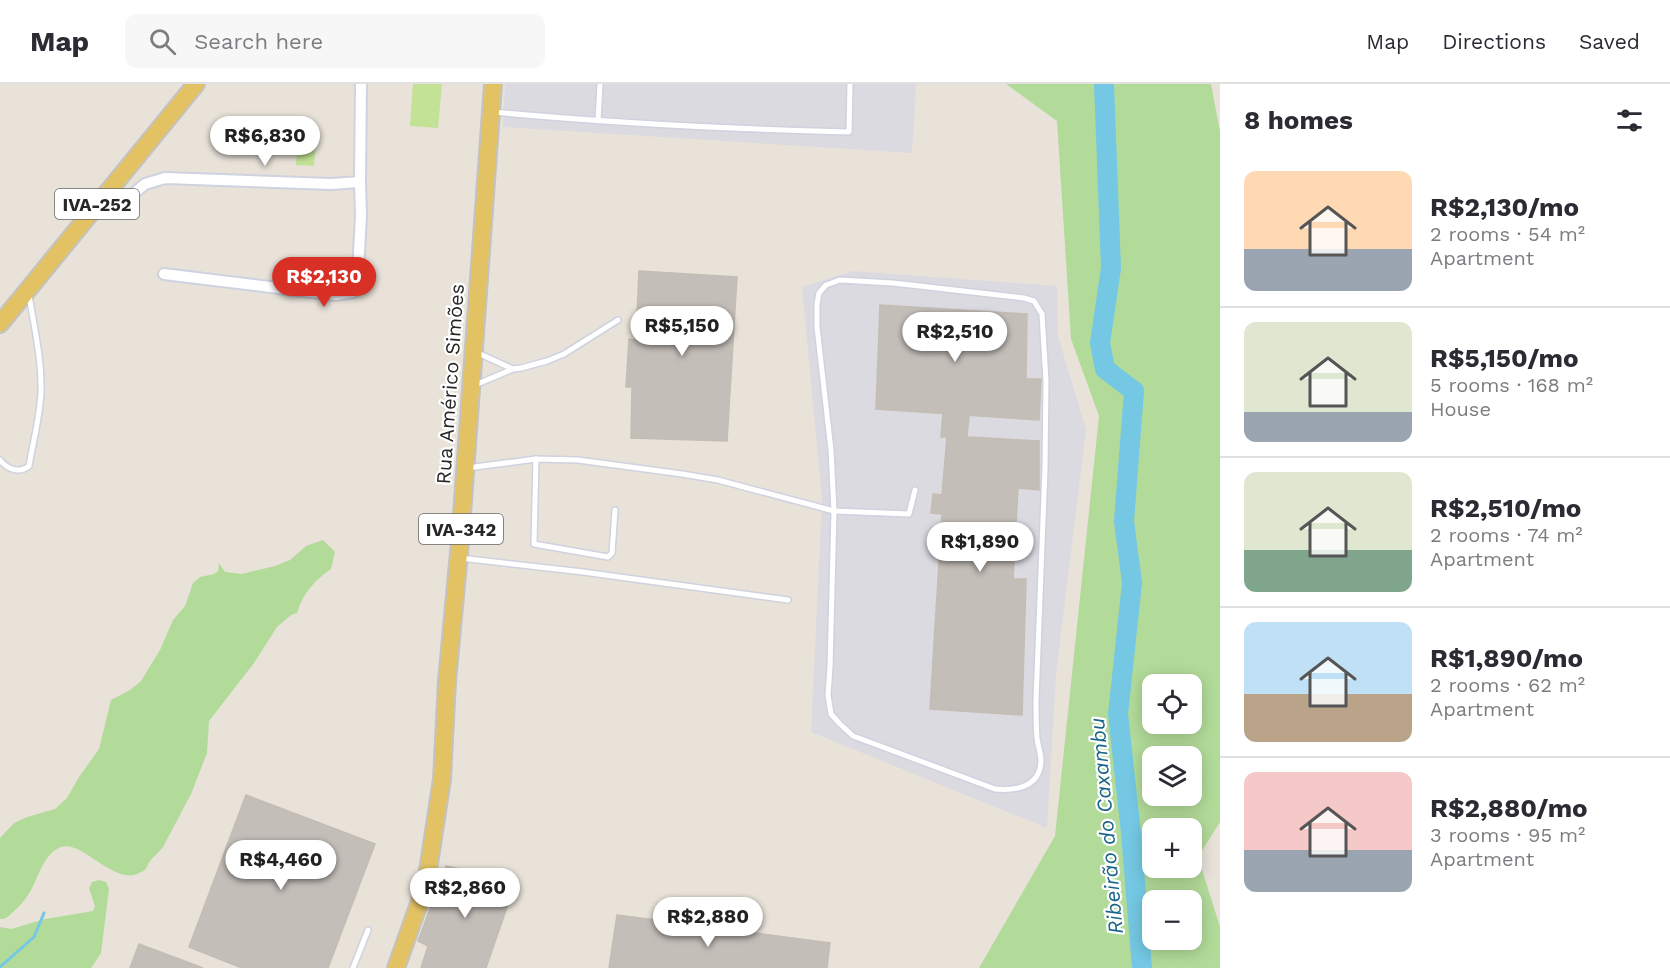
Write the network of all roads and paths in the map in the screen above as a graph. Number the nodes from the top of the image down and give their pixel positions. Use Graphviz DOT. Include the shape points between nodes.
graph roads {
  1 [pos="196,84"];
  2 [pos="361,84"];
  3 [pos="493,84"];
  4 [pos="600,84"];
  5 [pos="850,84"];
  6 [pos="492,111"];
  7 [pos="598,121"];
  8 [pos="360,182"];
  9 [pos="118,207"];
  10 [pos="164,274"];
  11 [pos="28,290"];
  12 [pos="618,320"];
  13 [pos="0,324"];
  14 [pos="473,352"];
  15 [pos="513,369"];
  16 [pos="471,387"];
  17 [pos="0,459"];
  18 [pos="536,459"];
  19 [pos="465,468"];
  20 [pos="915,490"];
  21 [pos="615,510"];
  22 [pos="834,511"];
  23 [pos="459,558"];
  24 [pos="788,600"];
  25 [pos="368,930"];
  26 [pos="353,968"];
  27 [pos="396,968"];
  1 -- 11 [label="main road, IVA-252"];
  2 -- 8 [label="street"];
  3 -- 6 [label="main road, Rua Américo Simões / IVA-342"];
  4 -- 7 [label="lane"];
  5 -- 7 [label="lane" via="849,132"];
  6 -- 7 [label="lane"];
  6 -- 14 [label="main road, Rua Américo Simões / IVA-342"];
  8 -- 9 [label="street" via="165,178 145,184"];
  8 -- 10 [label="street" via="362,216 357,286 353,292 336,295"];
  11 -- 13 [label="main road, IVA-252"];
  11 -- 17 [label="lane" via="39,359 41,392 37,422 29,466 24,471 15,471"];
  12 -- 15 [label="lane" via="564,354"];
  14 -- 15 [label="lane"];
  14 -- 16 [label="main road, Rua Américo Simões / IVA-342"];
  15 -- 16 [label="lane"];
  16 -- 19 [label="main road, Rua Américo Simões / IVA-342"];
  18 -- 19 [label="lane"];
  18 -- 21 [label="lane" via="534,544 611,556"];
  18 -- 22 [label="lane" via="578,460 709,478"];
  19 -- 23 [label="main road, Rua Américo Simões / IVA-342"];
  20 -- 22 [label="lane" via="909,514"];
  22 -- 22 [label="lane" via="817,327 819,294 826,285 840,280 893,283 1034,301 1042,314 1046,469 1036,700 1041,762 1029,784 1009,790 995,789 853,736 831,714 828,695"];
  23 -- 24 [label="lane"];
  23 -- 27 [label="main road, Rua Américo Simões / IVA-342" via="442,779 426,884"];
  25 -- 26 [label="lane"];
}
